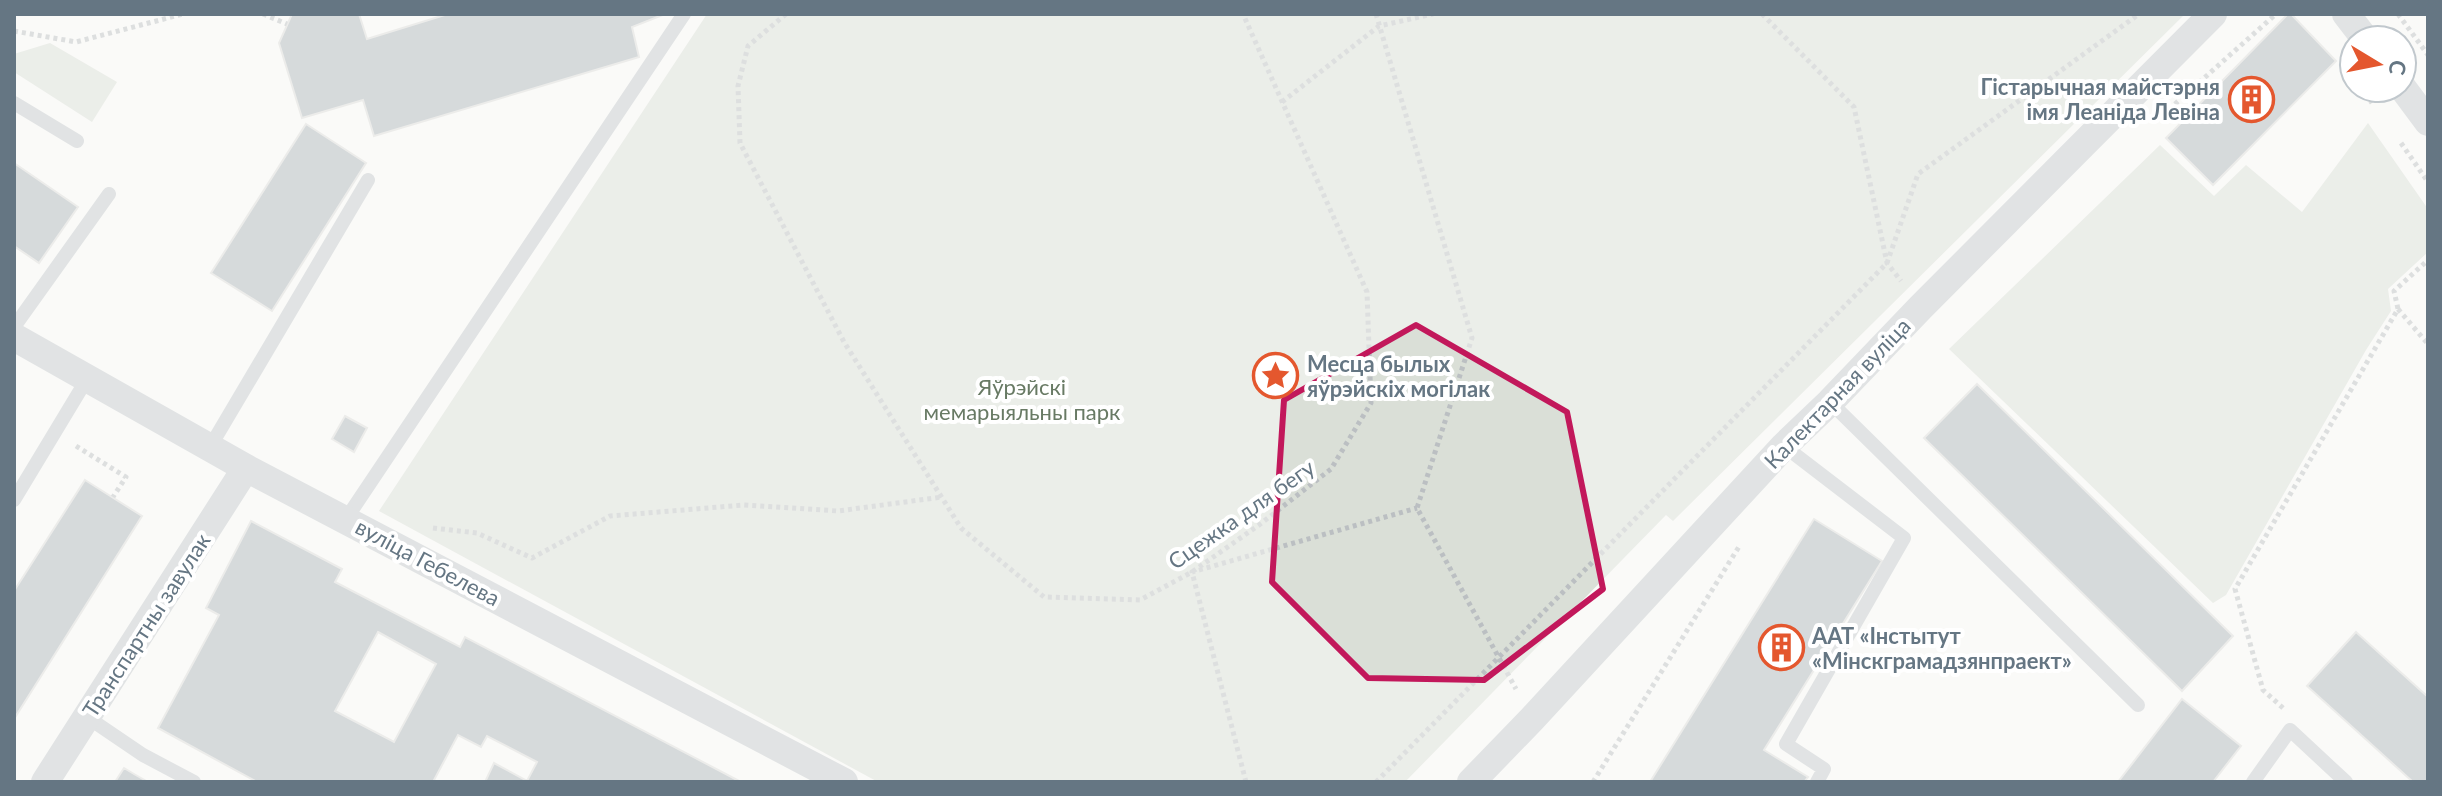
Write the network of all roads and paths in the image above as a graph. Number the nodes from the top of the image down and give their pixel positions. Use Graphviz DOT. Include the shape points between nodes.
graph roads {
  1 [pos="183,14"];
  2 [pos="263,14"];
  3 [pos="684,14"];
  4 [pos="786,14"];
  5 [pos="1243,14"];
  6 [pos="1376,14"];
  7 [pos="1433,14"];
  8 [pos="1762,14"];
  9 [pos="2139,14"];
  10 [pos="2213,14"];
  11 [pos="2276,14"];
  12 [pos="2398,14"];
  13 [pos="287,24"];
  14 [pos="1379,26"];
  15 [pos="14,31"];
  16 [pos="2428,55"];
  17 [pos="1282,102"];
  18 [pos="14,103"];
  19 [pos="2415,104"];
  20 [pos="2428,122"];
  21 [pos="2154,123"];
  22 [pos="77,141"];
  23 [pos="368,180"];
  24 [pos="109,194"];
  25 [pos="2428,260"];
  26 [pos="1887,263"];
  27 [pos="1921,307"];
  28 [pos="2398,309"];
  29 [pos="14,327"];
  30 [pos="14,337"];
  31 [pos="2428,344"];
  32 [pos="87,379"];
  33 [pos="1830,402"];
  34 [pos="75,446"];
  35 [pos="1784,446"];
  36 [pos="210,447"];
  37 [pos="246,468"];
  38 [pos="113,497"];
  39 [pos="942,497"];
  40 [pos="14,500"];
  41 [pos="1417,508"];
  42 [pos="346,519"];
  43 [pos="419,527"];
  44 [pos="1740,545"];
  45 [pos="1192,572"];
  46 [pos="1498,657"];
  47 [pos="2138,705"];
  48 [pos="2286,711"];
  49 [pos="87,717"];
  50 [pos="1532,719"];
  51 [pos="45,782"];
  52 [pos="194,782"];
  53 [pos="843,782"];
  54 [pos="1246,782"];
  55 [pos="1376,782"];
  56 [pos="1471,782"];
  57 [pos="1593,782"];
  58 [pos="1817,782"];
  59 [pos="2253,782"];
  60 [pos="2346,782"];
  1 -- 15 [label="path" via="76,42"];
  2 -- 13 [label="path"];
  3 -- 42 [label="lane"];
  4 -- 39 [label="path, Сцежка для бегу" via="748,46 738,86 740,143 844,342"];
  5 -- 17 [label="path, Сцежка для бегу"];
  6 -- 14 [label="path"];
  7 -- 14 [label="path"];
  8 -- 26 [label="path" via="1854,107"];
  9 -- 26 [label="path" via="1918,174"];
  10 -- 27 [label="street, Калектарная вуліца"];
  11 -- 21 [label="path"];
  12 -- 16 [label="path"];
  14 -- 17 [label="path"];
  14 -- 41 [label="path" via="1472,338"];
  17 -- 45 [label="path, Сцежка для бегу" via="1367,292 1371,403 1331,469"];
  18 -- 22 [label="lane"];
  19 -- 20 [label="street"];
  23 -- 36 [label="lane"];
  24 -- 29 [label="lane"];
  25 -- 28 [label="path" via="2394,291"];
  26 -- 27 [label="path"];
  26 -- 46 [label="path"];
  27 -- 33 [label="street, Калектарная вуліца"];
  28 -- 31 [label="path"];
  28 -- 48 [label="path" via="2235,589 2263,690"];
  30 -- 32 [label="street, вуліца Гебелева"];
  32 -- 36 [label="street, вуліца Гебелева"];
  32 -- 40 [label="lane"];
  33 -- 35 [label="street, Калектарная вуліца"];
  33 -- 47 [label="lane"];
  34 -- 38 [label="path" via="126,477"];
  35 -- 50 [label="street, Калектарная вуліца"];
  35 -- 58 [label="lane" via="1904,538 1786,744 1824,769"];
  36 -- 37 [label="street, вуліца Гебелева"];
  37 -- 42 [label="street, вуліца Гебелева"];
  37 -- 49 [label="street, Транспартны завулак"];
  39 -- 43 [label="path" via="838,511 744,505 610,516 532,558 477,533"];
  39 -- 45 [label="path, Сцежка для бегу" via="961,528 1044,597 1140,600"];
  41 -- 45 [label="path"];
  41 -- 46 [label="path"];
  42 -- 53 [label="street, вуліца Гебелева"];
  44 -- 57 [label="path"];
  45 -- 54 [label="path"];
  46 -- 50 [label="path"];
  46 -- 55 [label="path"];
  49 -- 51 [label="street, Транспартны завулак"];
  49 -- 52 [label="lane"];
  50 -- 56 [label="street, Калектарная вуліца"];
  59 -- 60 [label="lane" via="2290,730"];
}
